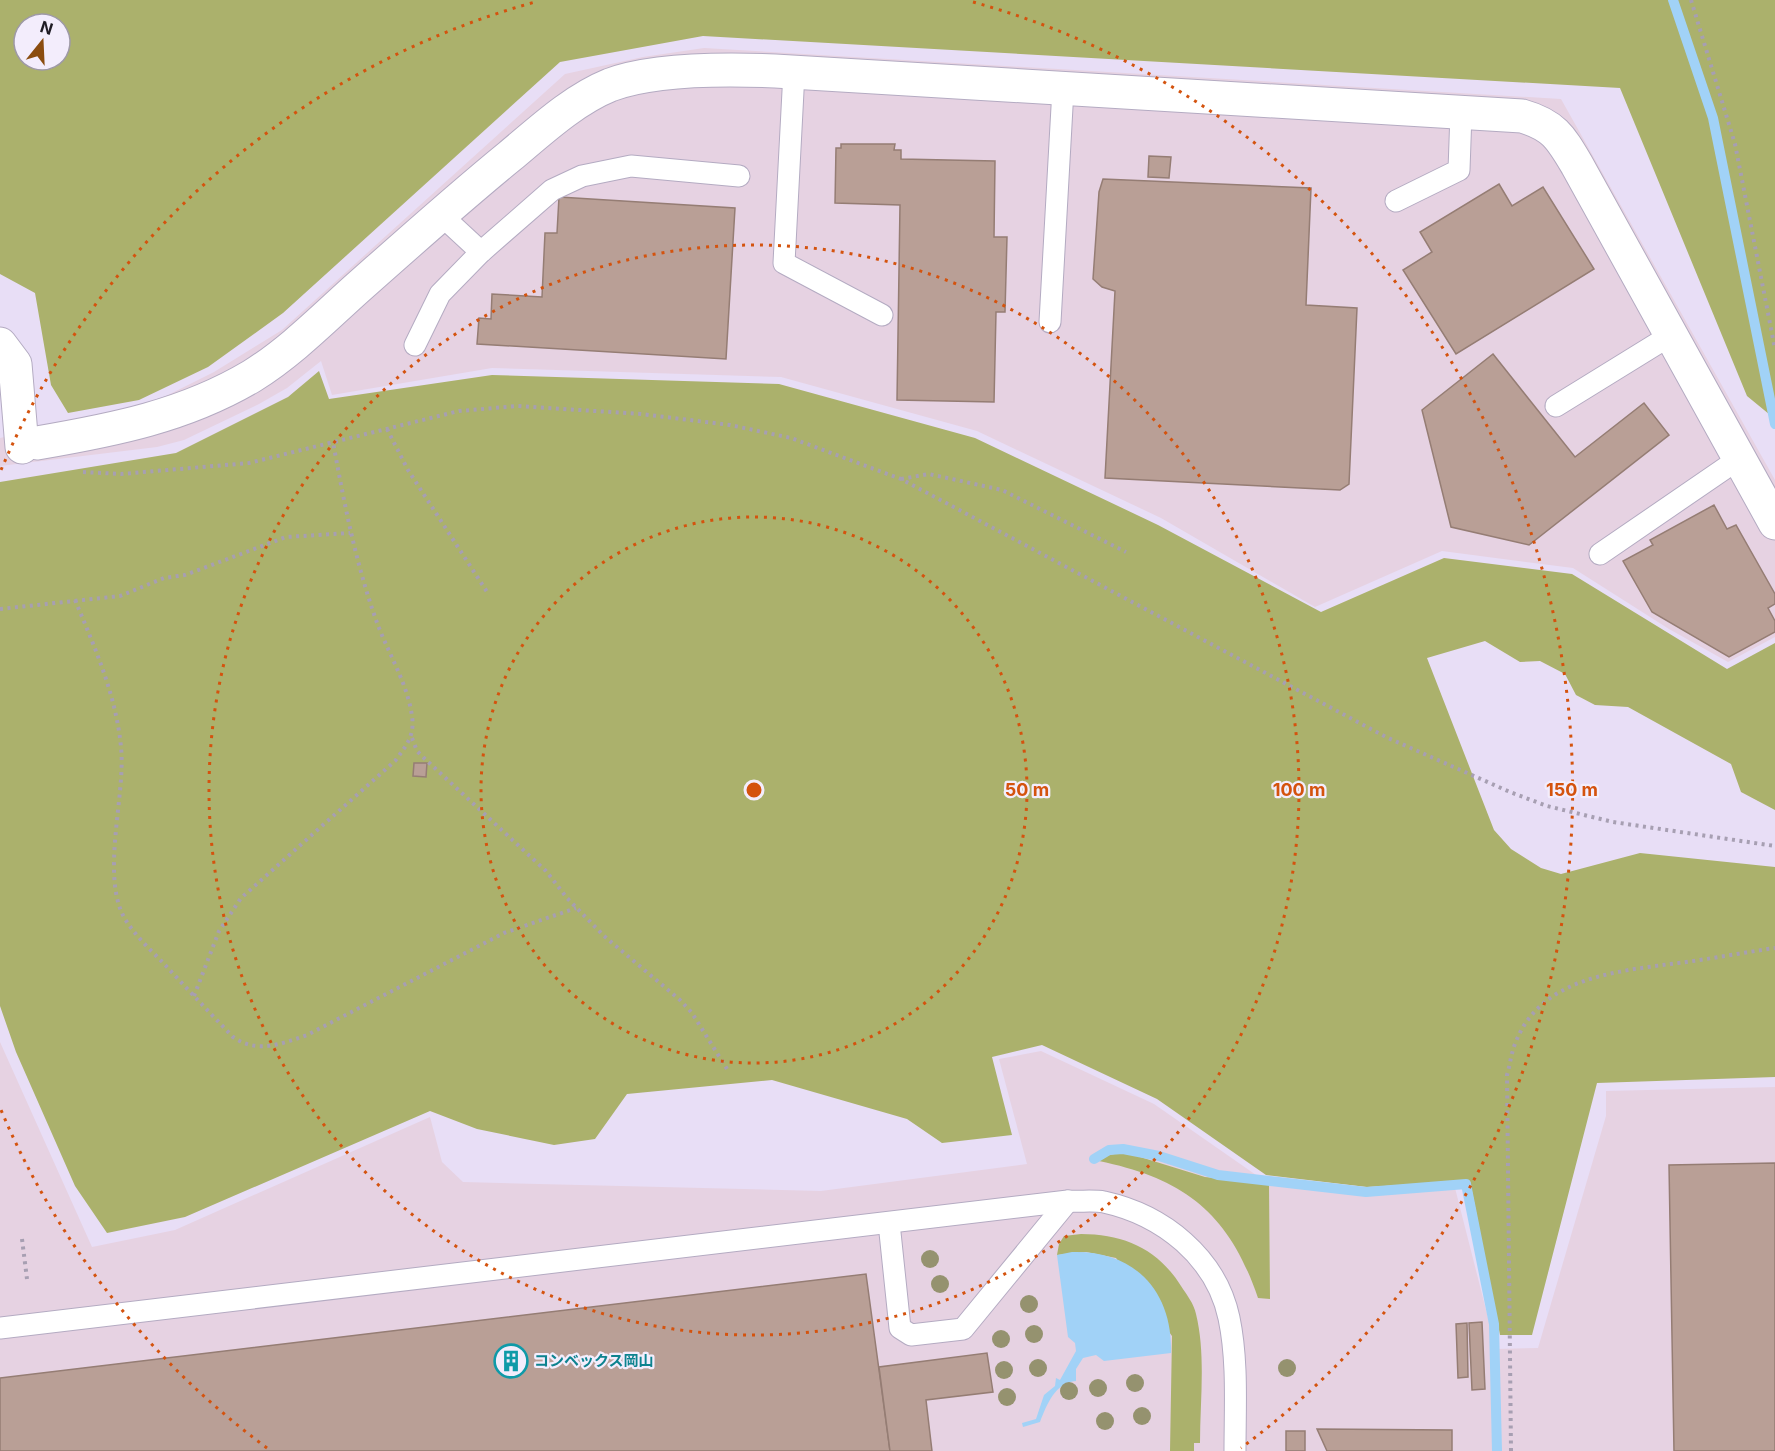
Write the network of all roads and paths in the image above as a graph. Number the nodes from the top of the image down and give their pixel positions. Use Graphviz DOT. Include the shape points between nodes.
graph roads {
  1 [pos="1691,0"];
  2 [pos="794,72"];
  3 [pos="1063,88"];
  4 [pos="1461,113"];
  5 [pos="739,176"];
  6 [pos="1396,201"];
  7 [pos="440,214"];
  8 [pos="481,252"];
  9 [pos="882,315"];
  10 [pos="1050,322"];
  11 [pos="1671,335"];
  12 [pos="0,344"];
  13 [pos="415,345"];
  14 [pos="1775,349"];
  15 [pos="1557,406"];
  16 [pos="387,429"];
  17 [pos="333,442"];
  18 [pos="20,447"];
  19 [pos="1740,458"];
  20 [pos="80,471"];
  21 [pos="901,479"];
  22 [pos="1775,523"];
  23 [pos="350,533"];
  24 [pos="1126,552"];
  25 [pos="1600,554"];
  26 [pos="489,595"];
  27 [pos="75,600"];
  28 [pos="0,609"];
  29 [pos="412,738"];
  30 [pos="1775,846"];
  31 [pos="576,908"];
  32 [pos="1775,948"];
  33 [pos="194,996"];
  34 [pos="727,1069"];
  35 [pos="1068,1201"];
  36 [pos="889,1223"];
  37 [pos="22,1239"];
  38 [pos="27,1279"];
  39 [pos="0,1328"];
  40 [pos="1235,1451"];
  41 [pos="1511,1451"];
  1 -- 14 [label="path" via="1735,144"];
  2 -- 3 [label="street"];
  2 -- 7 [label="street" via="712,69 609,86 533,136"];
  2 -- 9 [label="lane" via="784,263"];
  3 -- 4 [label="street"];
  3 -- 10 [label="lane"];
  4 -- 6 [label="lane" via="1459,170"];
  4 -- 11 [label="street" via="1522,116 1540,121 1558,134"];
  5 -- 8 [label="lane" via="631,166 582,176 552,190"];
  7 -- 8 [label="lane"];
  7 -- 18 [label="street" via="297,343 252,375 207,399 153,420"];
  8 -- 13 [label="lane" via="440,294"];
  11 -- 15 [label="lane"];
  11 -- 19 [label="street"];
  12 -- 18 [label="street" via="15,364"];
  16 -- 17 [label="path"];
  16 -- 21 [label="path" via="459,411 518,406 641,414 729,425 791,438"];
  16 -- 26 [label="path" via="408,470"];
  17 -- 20 [label="path" via="249,463 121,474"];
  17 -- 23 [label="path"];
  19 -- 22 [label="street"];
  19 -- 25 [label="lane"];
  21 -- 24 [label="path" via="929,474 1002,490"];
  21 -- 30 [label="path" via="1386,737 1510,792 1547,806 1613,822"];
  23 -- 27 [label="path" via="286,537 120,596"];
  23 -- 29 [label="path" via="376,620 409,702"];
  27 -- 28 [label="path"];
  27 -- 33 [label="path" via="116,711 123,777 114,847 124,918"];
  29 -- 31 [label="path" via="417,751 546,871"];
  29 -- 33 [label="path" via="395,761 241,898 219,931"];
  31 -- 33 [label="path" via="504,933 307,1035 276,1045 243,1044"];
  31 -- 34 [label="path" via="686,1007"];
  32 -- 41 [label="path" via="1604,973 1576,982 1528,1020 1515,1043 1507,1075"];
  35 -- 36 [label="lane"];
  35 -- 36 [label="lane" via="963,1329 911,1335 900,1328"];
  35 -- 40 [label="lane" via="1103,1202 1142,1215 1172,1231 1205,1265 1219,1288 1234,1349"];
  36 -- 39 [label="lane"];
  37 -- 38 [label="path"];
}
